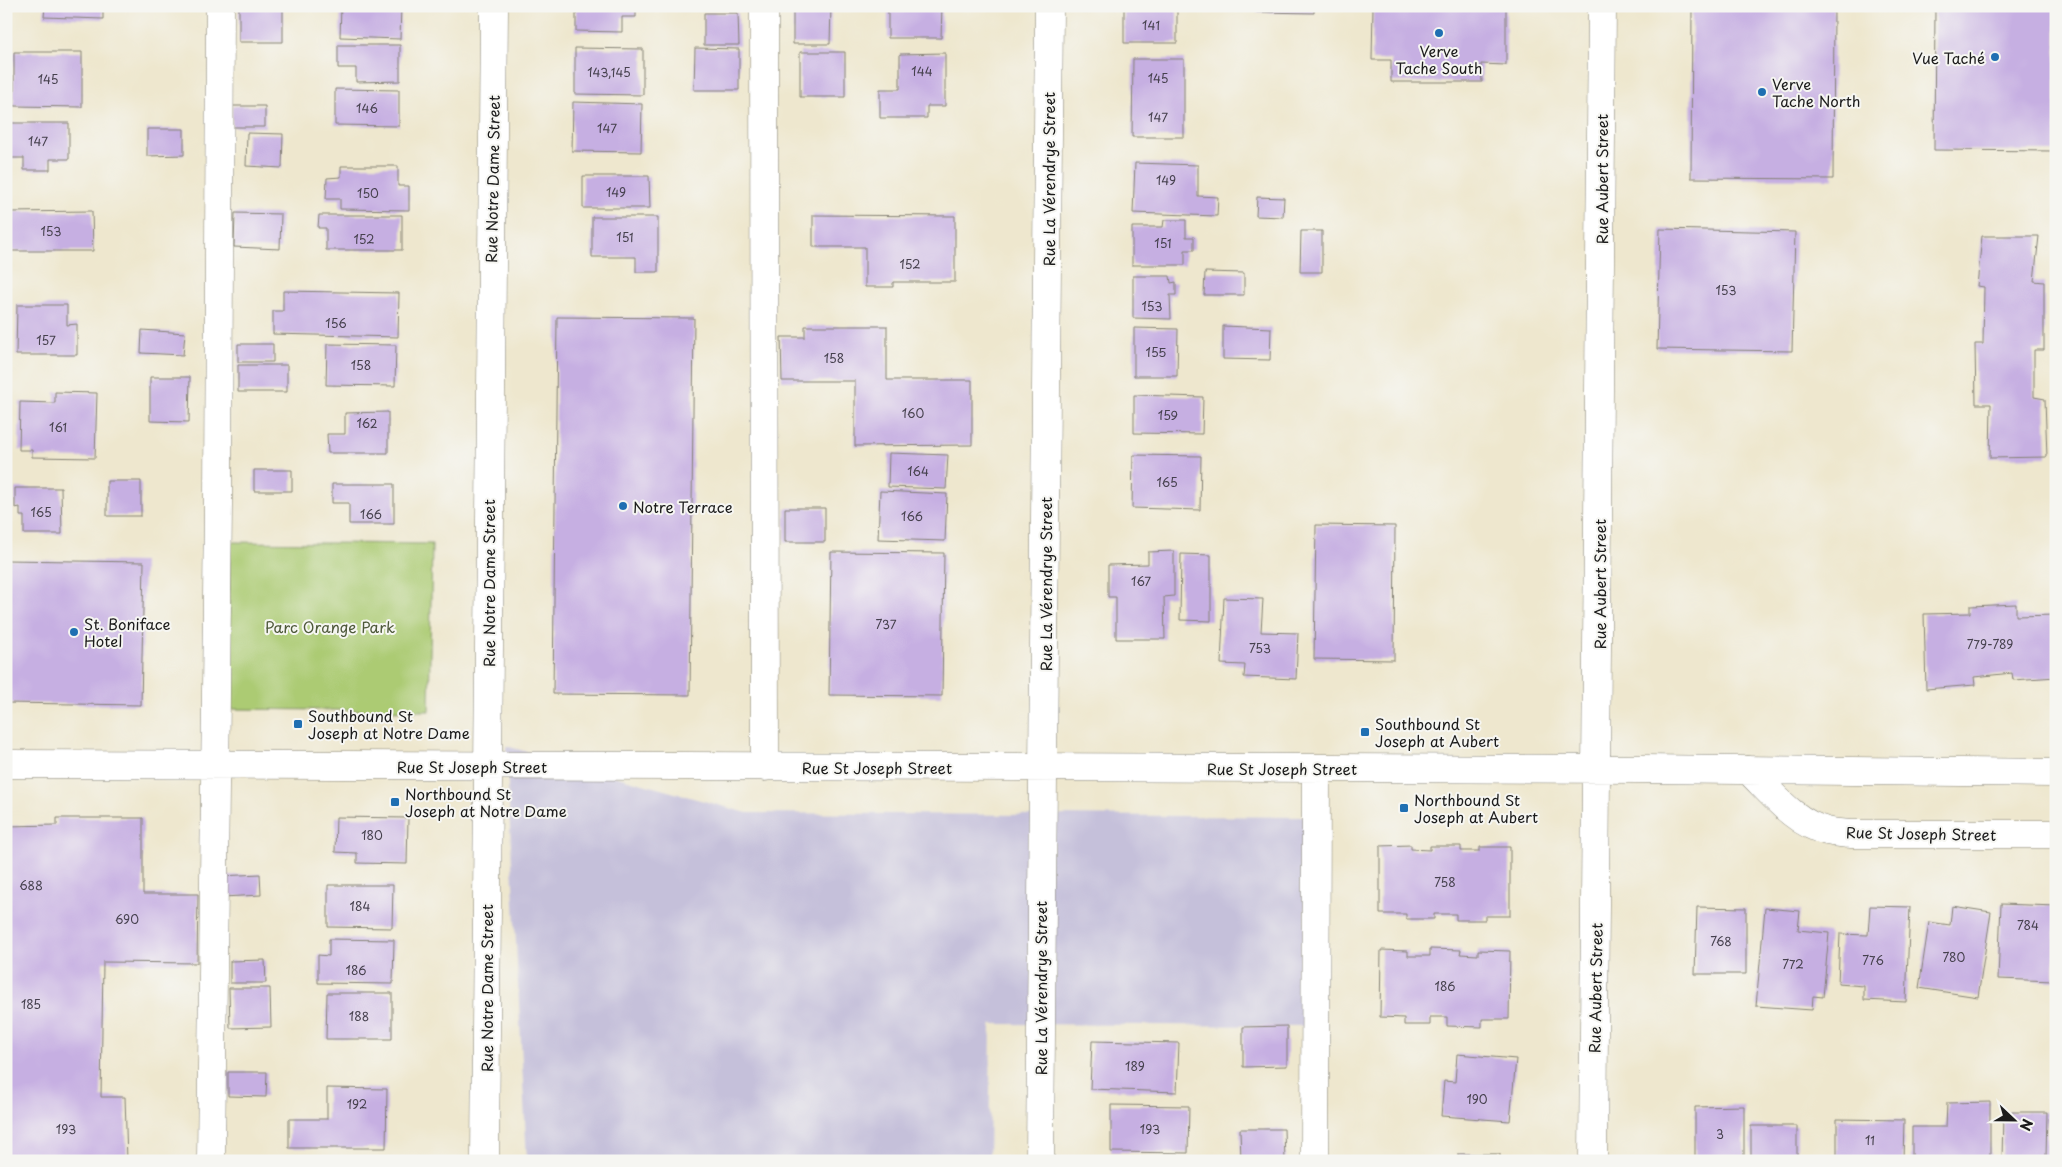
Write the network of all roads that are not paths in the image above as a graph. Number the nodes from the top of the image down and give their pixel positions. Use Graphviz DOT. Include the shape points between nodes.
graph roads {
  1 [pos="220,6"];
  2 [pos="494,6"];
  3 [pos="764,6"];
  4 [pos="1049,6"];
  5 [pos="1602,6"];
  6 [pos="6,764"];
  7 [pos="214,765"];
  8 [pos="487,765"];
  9 [pos="765,767"];
  10 [pos="1042,767"];
  11 [pos="1316,768"];
  12 [pos="1597,770"];
  13 [pos="1748,770"];
  14 [pos="2056,773"];
  15 [pos="2056,834"];
  16 [pos="211,1161"];
  17 [pos="485,1161"];
  18 [pos="1040,1161"];
  19 [pos="1315,1161"];
  20 [pos="1593,1161"];
  1 -- 7 [label="street"];
  2 -- 8 [label="street, Rue Notre Dame Street"];
  3 -- 9 [label="street"];
  4 -- 10 [label="street, Rue La Vérendrye Street"];
  5 -- 12 [label="street, Rue Aubert Street"];
  6 -- 7 [label="street, Rue St Joseph Street"];
  7 -- 8 [label="street, Rue St Joseph Street"];
  7 -- 16 [label="street"];
  8 -- 9 [label="street, Rue St Joseph Street"];
  8 -- 17 [label="street, Rue Notre Dame Street"];
  9 -- 10 [label="street, Rue St Joseph Street"];
  10 -- 11 [label="street, Rue St Joseph Street"];
  10 -- 18 [label="street, Rue La Vérendrye Street"];
  11 -- 12 [label="street, Rue St Joseph Street"];
  11 -- 19 [label="street"];
  12 -- 13 [label="street, Rue St Joseph Street"];
  12 -- 20 [label="street, Rue Aubert Street"];
  13 -- 14 [label="street, Rue St Joseph Street"];
  13 -- 15 [label="street, Rue St Joseph Street" via="1796,816 1827,831 1850,834"];
}
